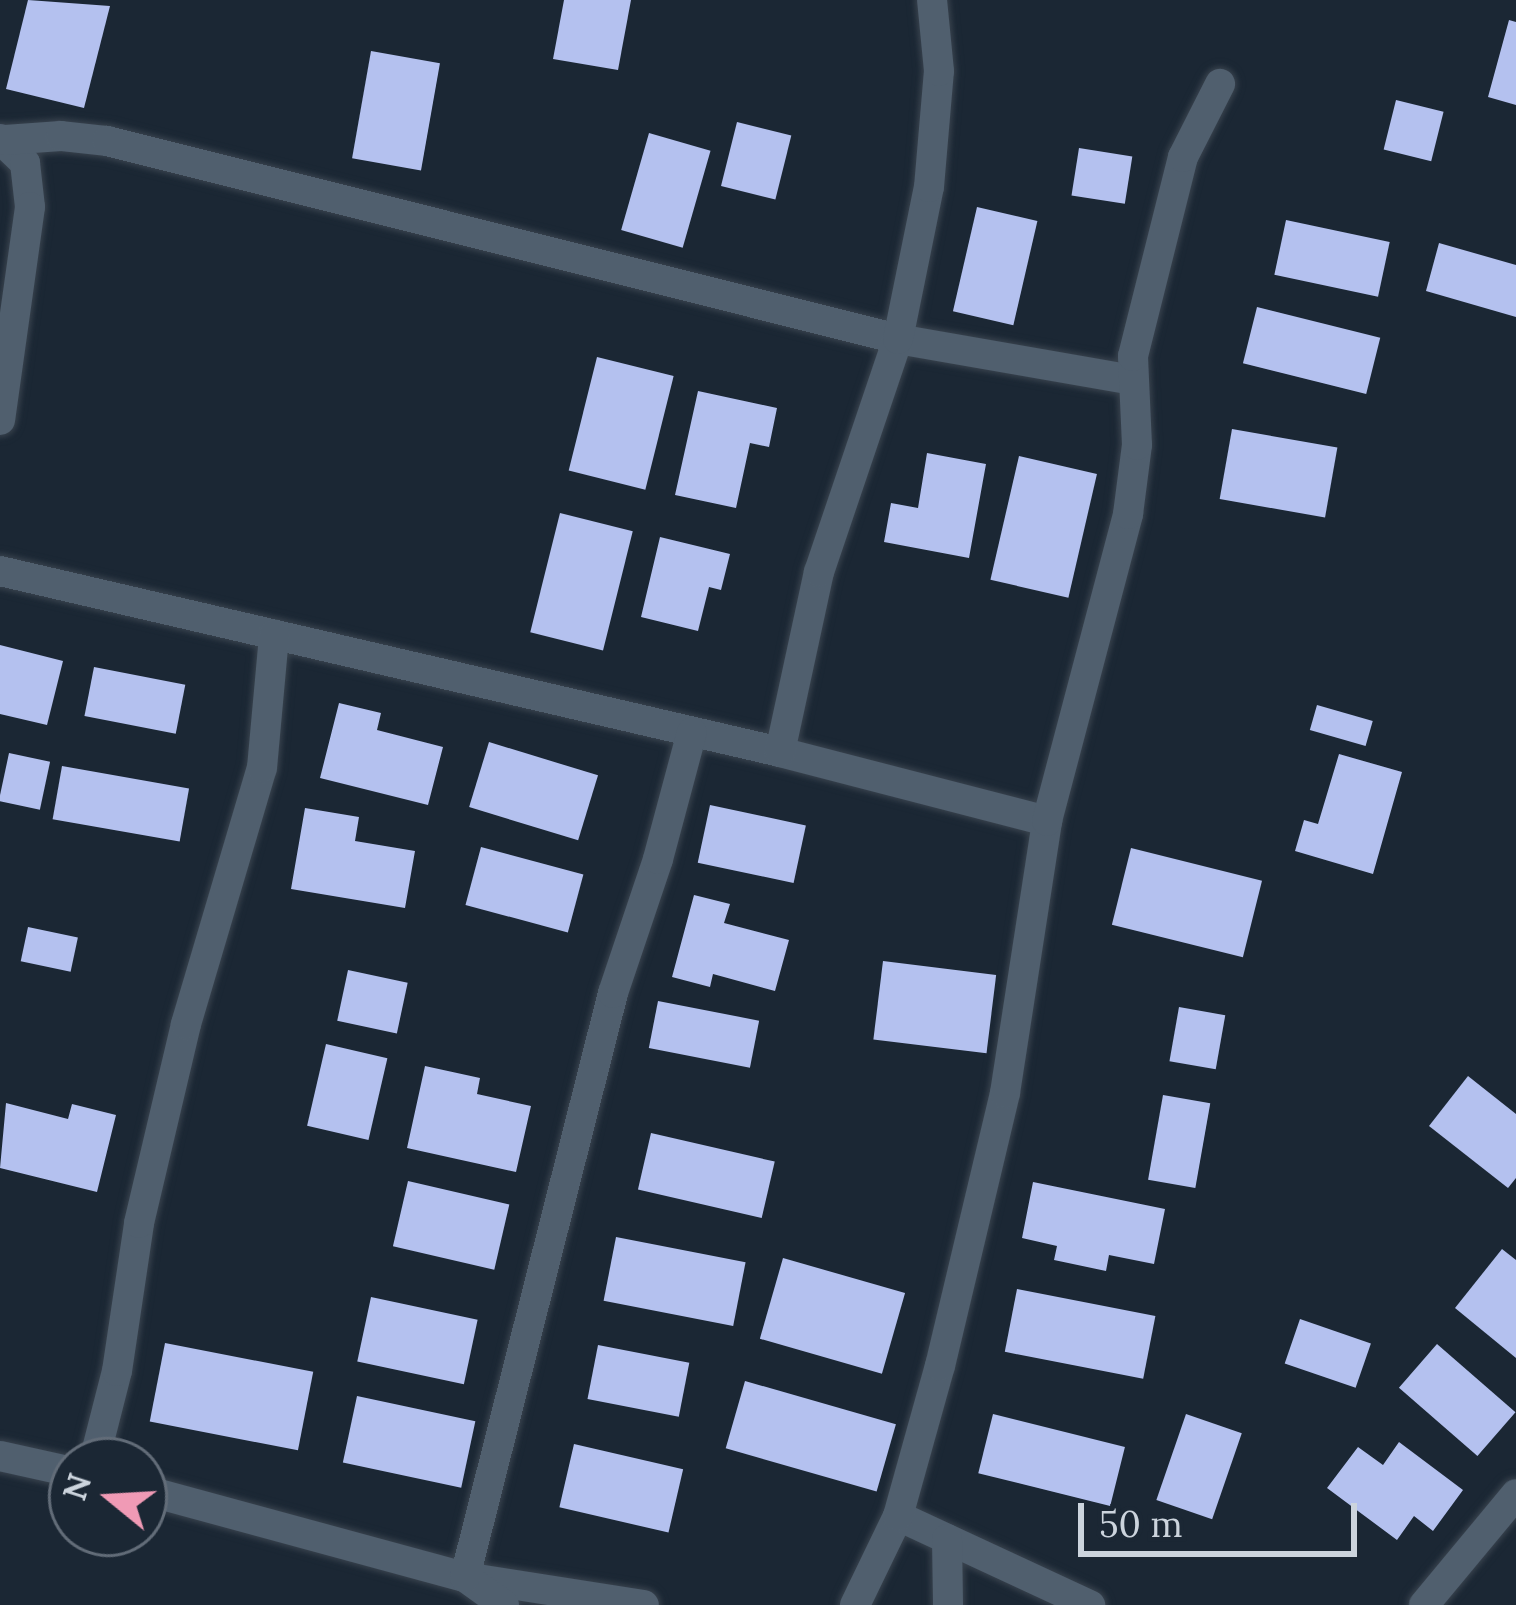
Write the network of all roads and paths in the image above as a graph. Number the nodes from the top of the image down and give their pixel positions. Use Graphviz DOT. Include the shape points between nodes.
graph roads {
  1 [pos="932,0"];
  2 [pos="1220,84"];
  3 [pos="3,140"];
  4 [pos="898,338"];
  5 [pos="1132,380"];
  6 [pos="0,420"];
  7 [pos="0,571"];
  8 [pos="274,635"];
  9 [pos="692,732"];
  10 [pos="779,752"];
  11 [pos="1047,821"];
  12 [pos="100,1437"];
  13 [pos="0,1456"];
  14 [pos="48,1467"];
  15 [pos="1516,1494"];
  16 [pos="168,1497"];
  17 [pos="898,1516"];
  18 [pos="947,1539"];
  19 [pos="465,1577"];
  20 [pos="854,1604"];
  21 [pos="504,1605"];
  22 [pos="644,1605"];
  23 [pos="948,1605"];
  24 [pos="1090,1605"];
  25 [pos="1424,1605"];
  1 -- 4 [label="street" via="938,126"];
  2 -- 5 [label="street" via="1183,157"];
  3 -- 4 [label="street" via="107,142"];
  3 -- 6 [label="street" via="25,163 30,206"];
  4 -- 5 [label="street"];
  4 -- 10 [label="street" via="819,572"];
  5 -- 11 [label="street" via="1137,445 1128,514"];
  7 -- 8 [label="street"];
  8 -- 9 [label="street"];
  8 -- 12 [label="street" via="262,768 186,1024"];
  9 -- 10 [label="street"];
  9 -- 19 [label="street" via="607,1015"];
  10 -- 11 [label="street"];
  11 -- 17 [label="street" via="1005,1094"];
  13 -- 14 [label="street"];
  15 -- 25 [label="street"];
  16 -- 19 [label="street"];
  17 -- 18 [label="street"];
  17 -- 20 [label="street"];
  18 -- 23 [label="street"];
  18 -- 24 [label="street"];
  19 -- 21 [label="street"];
  19 -- 22 [label="street"];
}
